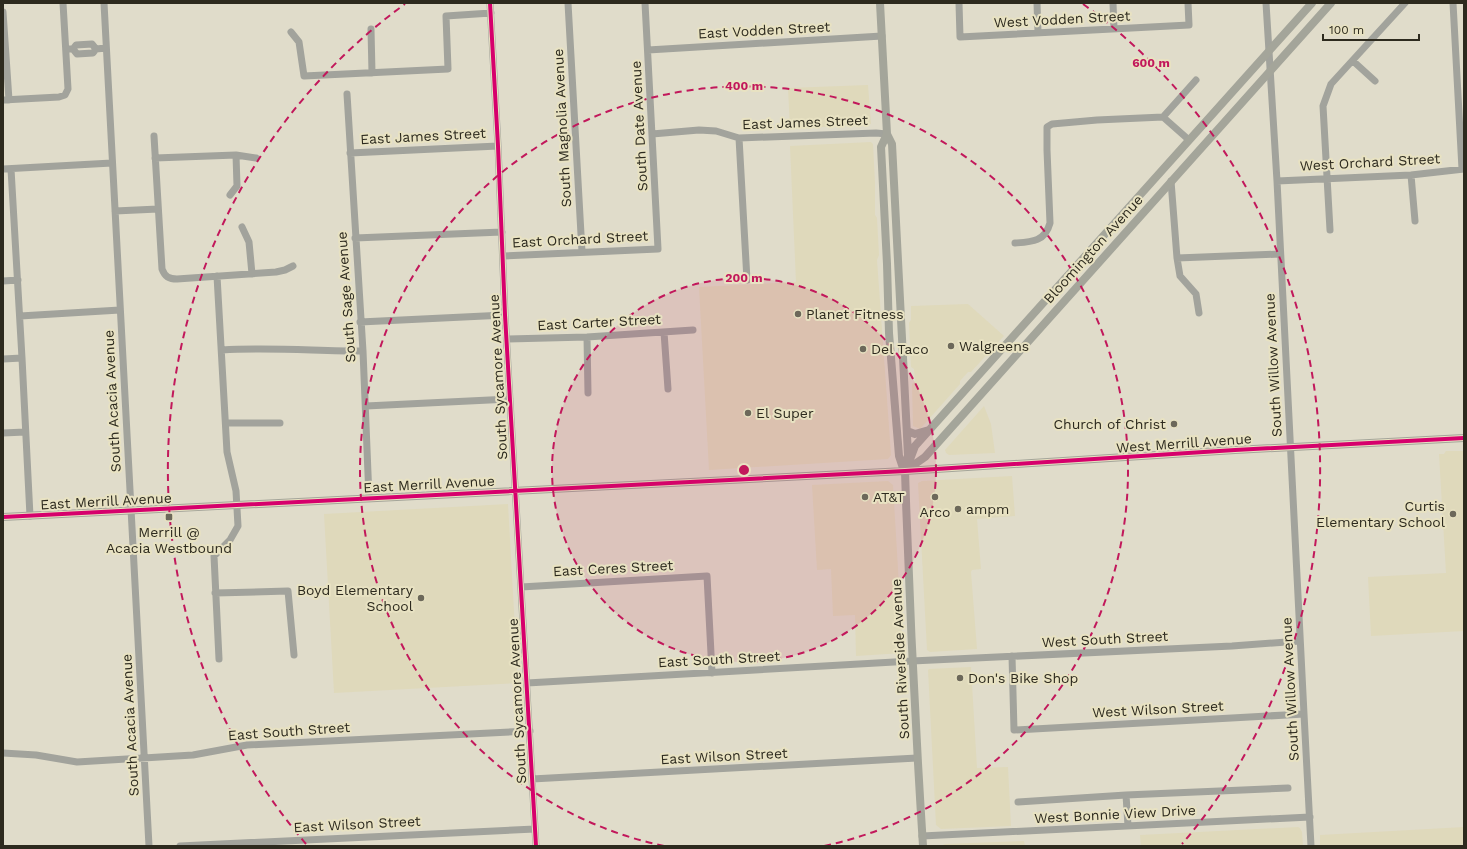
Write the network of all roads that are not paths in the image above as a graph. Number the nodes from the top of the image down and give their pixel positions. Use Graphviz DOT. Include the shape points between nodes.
graph roads {
  1 [pos="63,3"];
  2 [pos="104,3"];
  3 [pos="490,3"];
  4 [pos="568,3"];
  5 [pos="645,3"];
  6 [pos="880,3"];
  7 [pos="959,3"];
  8 [pos="1037,3"];
  9 [pos="1112,3"];
  10 [pos="1188,3"];
  11 [pos="1266,3"];
  12 [pos="1312,3"];
  13 [pos="1331,3"];
  14 [pos="1405,3"];
  15 [pos="1453,3"];
  16 [pos="3,12"];
  17 [pos="491,13"];
  18 [pos="371,29"];
  19 [pos="1114,29"];
  20 [pos="291,32"];
  21 [pos="1038,32"];
  22 [pos="882,36"];
  23 [pos="84,44"];
  24 [pos="106,48"];
  25 [pos="70,49"];
  26 [pos="96,49"];
  27 [pos="648,50"];
  28 [pos="1268,52"];
  29 [pos="85,53"];
  30 [pos="1353,61"];
  31 [pos="1270,72"];
  32 [pos="372,73"];
  33 [pos="1196,80"];
  34 [pos="1375,81"];
  35 [pos="347,94"];
  36 [pos="6,100"];
  37 [pos="1163,117"];
  38 [pos="652,134"];
  39 [pos="887,134"];
  40 [pos="154,136"];
  41 [pos="739,138"];
  42 [pos="1189,140"];
  43 [pos="498,146"];
  44 [pos="350,153"];
  45 [pos="236,155"];
  46 [pos="155,158"];
  47 [pos="256,158"];
  48 [pos="112,163"];
  49 [pos="3,169"];
  50 [pos="11,169"];
  51 [pos="1463,169"];
  52 [pos="1411,175"];
  53 [pos="1327,178"];
  54 [pos="1171,180"];
  55 [pos="1277,181"];
  56 [pos="230,195"];
  57 [pos="158,209"];
  58 [pos="115,211"];
  59 [pos="1415,221"];
  60 [pos="242,227"];
  61 [pos="1330,230"];
  62 [pos="502,232"];
  63 [pos="355,238"];
  64 [pos="1015,243"];
  65 [pos="658,248"];
  66 [pos="582,252"];
  67 [pos="1280,254"];
  68 [pos="503,256"];
  69 [pos="1177,258"];
  70 [pos="294,266"];
  71 [pos="252,274"];
  72 [pos="217,276"];
  73 [pos="18,280"];
  74 [pos="747,280"];
  75 [pos="3,281"];
  76 [pos="120,310"];
  77 [pos="1199,313"];
  78 [pos="505,315"];
  79 [pos="20,316"];
  80 [pos="360,322"];
  81 [pos="693,330"];
  82 [pos="664,332"];
  83 [pos="587,337"];
  84 [pos="507,339"];
  85 [pos="222,350"];
  86 [pos="363,352"];
  87 [pos="22,358"];
  88 [pos="3,359"];
  89 [pos="668,389"];
  90 [pos="588,393"];
  91 [pos="510,399"];
  92 [pos="366,406"];
  93 [pos="227,423"];
  94 [pos="280,423"];
  95 [pos="931,429"];
  96 [pos="907,431"];
  97 [pos="25,432"];
  98 [pos="3,433"];
  99 [pos="1464,438"];
  100 [pos="1290,447"];
  101 [pos="905,471"];
  102 [pos="516,490"];
  103 [pos="369,498"];
  104 [pos="237,506"];
  105 [pos="131,511"];
  106 [pos="30,516"];
  107 [pos="3,517"];
  108 [pos="521,587"];
  109 [pos="215,593"];
  110 [pos="1300,641"];
  111 [pos="294,655"];
  112 [pos="1012,656"];
  113 [pos="219,659"];
  114 [pos="912,660"];
  115 [pos="712,673"];
  116 [pos="527,683"];
  117 [pos="1304,714"];
  118 [pos="530,731"];
  119 [pos="3,753"];
  120 [pos="144,758"];
  121 [pos="917,758"];
  122 [pos="532,779"];
  123 [pos="1288,788"];
  124 [pos="1126,795"];
  125 [pos="1018,802"];
  126 [pos="1310,817"];
  127 [pos="1128,826"];
  128 [pos="535,829"];
  129 [pos="922,836"];
  130 [pos="149,846"];
  131 [pos="180,846"];
  132 [pos="536,846"];
  133 [pos="923,846"];
  134 [pos="1311,846"];
  1 -- 25 [label="street"];
  2 -- 24 [label="street, South Acacia Avenue"];
  3 -- 17 [label="street, South Sycamore Avenue"];
  4 -- 66 [label="street, South Magnolia Avenue"];
  5 -- 27 [label="street, South Date Avenue"];
  6 -- 22 [label="main road, South Riverside Avenue"];
  7 -- 21 [label="street, West Vodden Street" via="960,37"];
  8 -- 21 [label="street"];
  9 -- 19 [label="street"];
  10 -- 19 [label="street, West Vodden Street" via="1189,24"];
  11 -- 28 [label="street, South Willow Avenue"];
  12 -- 28 [label="main road, Bloomington Avenue"];
  13 -- 31 [label="main road, Bloomington Avenue"];
  14 -- 30 [label="street"];
  15 -- 51 [label="street"];
  16 -- 36 [label="street"];
  17 -- 32 [label="street" via="446,16 448,69"];
  17 -- 43 [label="street, South Sycamore Avenue"];
  18 -- 32 [label="street"];
  19 -- 21 [label="street, West Vodden Street"];
  20 -- 32 [label="street" via="299,42 304,76"];
  22 -- 27 [label="street, East Vodden Street"];
  22 -- 39 [label="main road, South Riverside Avenue"];
  23 -- 25 [label="street"];
  23 -- 26 [label="street" via="92,44"];
  23 -- 29 [label="street"];
  24 -- 26 [label="street"];
  24 -- 48 [label="street, South Acacia Avenue"];
  25 -- 29 [label="street" via="77,54"];
  25 -- 36 [label="street" via="68,89 65,95"];
  26 -- 29 [label="street" via="93,53"];
  27 -- 38 [label="street, South Date Avenue"];
  28 -- 31 [label="street, South Willow Avenue"];
  28 -- 42 [label="main road, Bloomington Avenue"];
  30 -- 34 [label="street"];
  30 -- 53 [label="street" via="1331,84 1323,106"];
  31 -- 54 [label="main road, Bloomington Avenue"];
  31 -- 55 [label="street, South Willow Avenue"];
  33 -- 37 [label="street"];
  35 -- 44 [label="street, South Sage Avenue"];
  37 -- 42 [label="street"];
  37 -- 64 [label="street" via="1084,121 1052,124 1047,127 1049,228 1035,241"];
  38 -- 41 [label="street, East James Street" via="699,130 716,131"];
  38 -- 65 [label="street, South Date Avenue"];
  39 -- 41 [label="street, East James Street"];
  39 -- 96 [label="main road, South Riverside Avenue" via="892,144"];
  39 -- 101 [label="main road, South Riverside Avenue" via="880,147 889,333 899,456"];
  40 -- 46 [label="street"];
  41 -- 74 [label="street"];
  42 -- 95 [label="main road, Bloomington Avenue"];
  43 -- 44 [label="street, East James Street"];
  43 -- 62 [label="street, South Sycamore Avenue"];
  44 -- 63 [label="street, South Sage Avenue"];
  45 -- 46 [label="street"];
  45 -- 47 [label="street"];
  45 -- 56 [label="street" via="237,186"];
  46 -- 57 [label="street"];
  48 -- 50 [label="street"];
  48 -- 58 [label="street, South Acacia Avenue"];
  49 -- 50 [label="street"];
  50 -- 73 [label="street"];
  51 -- 52 [label="street, West Orchard Street"];
  52 -- 53 [label="street, West Orchard Street"];
  52 -- 59 [label="street"];
  53 -- 55 [label="street, West Orchard Street"];
  53 -- 61 [label="street"];
  54 -- 69 [label="street"];
  54 -- 101 [label="main road, Bloomington Avenue" via="925,458"];
  55 -- 67 [label="street, South Willow Avenue"];
  57 -- 58 [label="street"];
  57 -- 72 [label="street" via="164,275 170,279"];
  58 -- 76 [label="street, South Acacia Avenue"];
  60 -- 71 [label="street" via="249,242"];
  62 -- 63 [label="street, East Orchard Street"];
  62 -- 68 [label="street, South Sycamore Avenue"];
  63 -- 80 [label="street, South Sage Avenue"];
  65 -- 66 [label="street, East Orchard Street"];
  66 -- 68 [label="street, East Orchard Street"];
  67 -- 69 [label="street"];
  67 -- 100 [label="street, South Willow Avenue"];
  68 -- 78 [label="street, South Sycamore Avenue"];
  69 -- 77 [label="street" via="1180,276 1196,294"];
  70 -- 71 [label="street" via="276,272"];
  71 -- 72 [label="street"];
  72 -- 85 [label="street"];
  73 -- 75 [label="street"];
  73 -- 79 [label="street"];
  76 -- 79 [label="street"];
  76 -- 105 [label="street, South Acacia Avenue"];
  78 -- 80 [label="street"];
  78 -- 84 [label="street, South Sycamore Avenue"];
  79 -- 87 [label="street"];
  80 -- 86 [label="street, South Sage Avenue"];
  81 -- 82 [label="street, East Carter Street"];
  82 -- 83 [label="street, East Carter Street"];
  82 -- 89 [label="street"];
  83 -- 84 [label="street, East Carter Street"];
  83 -- 90 [label="street"];
  84 -- 91 [label="street, South Sycamore Avenue"];
  85 -- 86 [label="street" via="250,348"];
  85 -- 93 [label="street"];
  86 -- 92 [label="street, South Sage Avenue"];
  87 -- 88 [label="street"];
  87 -- 97 [label="street"];
  91 -- 92 [label="street"];
  91 -- 102 [label="street, South Sycamore Avenue"];
  92 -- 103 [label="street, South Sage Avenue"];
  93 -- 94 [label="street"];
  93 -- 104 [label="street" via="228,452"];
  95 -- 96 [label="main road" via="915,434"];
  95 -- 101 [label="main road, Bloomington Avenue" via="916,446"];
  96 -- 101 [label="main road, South Riverside Avenue" via="908,456"];
  97 -- 98 [label="street"];
  97 -- 106 [label="street"];
  99 -- 100 [label="main road, West Merrill Avenue"];
  100 -- 101 [label="main road, West Merrill Avenue"];
  100 -- 110 [label="street, South Willow Avenue"];
  101 -- 102 [label="main road, East Merrill Avenue"];
  101 -- 114 [label="main road, South Riverside Avenue"];
  102 -- 103 [label="main road, East Merrill Avenue"];
  102 -- 108 [label="street, South Sycamore Avenue"];
  103 -- 104 [label="main road, East Merrill Avenue"];
  104 -- 105 [label="main road, East Merrill Avenue"];
  104 -- 109 [label="street" via="238,526 230,540 214,556"];
  105 -- 106 [label="main road, East Merrill Avenue"];
  105 -- 120 [label="street, South Acacia Avenue"];
  106 -- 107 [label="main road, East Merrill Avenue"];
  108 -- 115 [label="street, East Ceres Street" via="707,576"];
  108 -- 116 [label="street, South Sycamore Avenue"];
  109 -- 111 [label="street" via="288,591"];
  109 -- 113 [label="street"];
  110 -- 112 [label="street, West South Street"];
  110 -- 117 [label="street, South Willow Avenue"];
  112 -- 114 [label="street, West South Street"];
  112 -- 117 [label="street, West Wilson Street" via="1014,730"];
  114 -- 115 [label="street, East South Street"];
  114 -- 121 [label="main road, South Riverside Avenue"];
  115 -- 116 [label="street, East South Street"];
  116 -- 118 [label="street, South Sycamore Avenue"];
  117 -- 126 [label="street, South Willow Avenue"];
  118 -- 120 [label="street, East South Street" via="247,745 193,755"];
  118 -- 122 [label="street, South Sycamore Avenue"];
  119 -- 120 [label="street, East South Street" via="77,762"];
  120 -- 130 [label="street, South Acacia Avenue"];
  121 -- 122 [label="street, East Wilson Street"];
  121 -- 129 [label="main road, South Riverside Avenue"];
  122 -- 128 [label="street, South Sycamore Avenue"];
  123 -- 124 [label="street"];
  124 -- 125 [label="street"];
  124 -- 127 [label="street"];
  126 -- 127 [label="street, West Bonnie View Drive"];
  126 -- 134 [label="street, South Willow Avenue"];
  127 -- 129 [label="street, West Bonnie View Drive"];
  128 -- 131 [label="street, East Wilson Street"];
  128 -- 132 [label="street, South Sycamore Avenue"];
  129 -- 133 [label="main road, South Riverside Avenue"];
}
